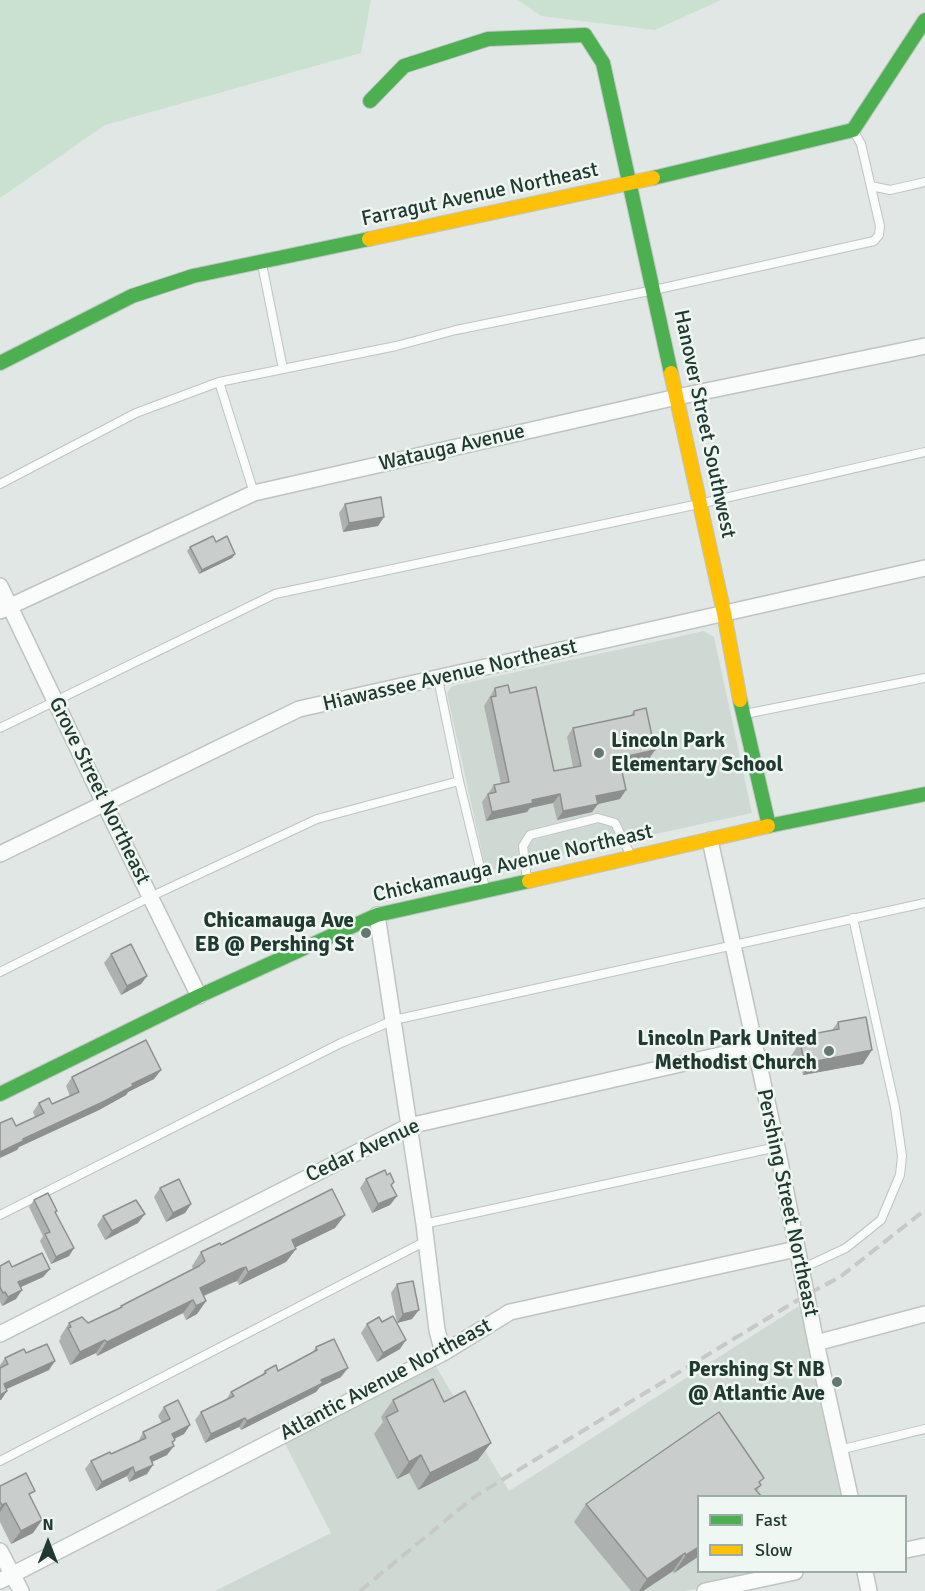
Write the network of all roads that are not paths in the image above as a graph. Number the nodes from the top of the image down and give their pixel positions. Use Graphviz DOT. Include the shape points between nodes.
graph roads {
  1 [pos="925,20"];
  2 [pos="370,101"];
  3 [pos="853,130"];
  4 [pos="925,182"];
  5 [pos="629,184"];
  6 [pos="871,186"];
  7 [pos="261,263"];
  8 [pos="654,290"];
  9 [pos="925,346"];
  10 [pos="0,363"];
  11 [pos="283,369"];
  12 [pos="219,382"];
  13 [pos="677,398"];
  14 [pos="925,452"];
  15 [pos="0,484"];
  16 [pos="254,493"];
  17 [pos="699,504"];
  18 [pos="925,568"];
  19 [pos="0,586"];
  20 [pos="5,609"];
  21 [pos="724,613"];
  22 [pos="925,678"];
  23 [pos="438,679"];
  24 [pos="55,701"];
  25 [pos="743,714"];
  26 [pos="0,728"];
  27 [pos="459,781"];
  28 [pos="925,794"];
  29 [pos="104,803"];
  30 [pos="770,826"];
  31 [pos="710,840"];
  32 [pos="0,854"];
  33 [pos="632,857"];
  34 [pos="527,880"];
  35 [pos="485,890"];
  36 [pos="150,897"];
  37 [pos="925,903"];
  38 [pos="377,915"];
  39 [pos="853,918"];
  40 [pos="733,944"];
  41 [pos="0,972"];
  42 [pos="199,996"];
  43 [pos="393,1020"];
  44 [pos="755,1047"];
  45 [pos="0,1094"];
  46 [pos="409,1126"];
  47 [pos="777,1147"];
  48 [pos="0,1215"];
  49 [pos="424,1224"];
  50 [pos="426,1241"];
  51 [pos="796,1249"];
  52 [pos="801,1269"];
  53 [pos="925,1314"];
  54 [pos="0,1334"];
  55 [pos="816,1343"];
  56 [pos="443,1353"];
  57 [pos="925,1429"];
  58 [pos="839,1450"];
  59 [pos="0,1461"];
  60 [pos="849,1495"];
  61 [pos="925,1546"];
  62 [pos="907,1550"];
  63 [pos="0,1551"];
  64 [pos="792,1573"];
  65 [pos="865,1573"];
  66 [pos="6,1578"];
  67 [pos="759,1585"];
  68 [pos="21,1591"];
  69 [pos="705,1591"];
  70 [pos="869,1591"];
  1 -- 3 [label="street"];
  2 -- 5 [label="street, Hanover Street Southwest" via="404,66 488,39 585,35 603,63"];
  3 -- 5 [label="street, Farragut Avenue Northeast"];
  3 -- 6 [label="lane" via="861,144"];
  4 -- 6 [label="lane" via="890,190"];
  5 -- 7 [label="street, Farragut Avenue Northeast"];
  5 -- 8 [label="street, Hanover Street Southwest"];
  6 -- 8 [label="lane" via="880,226 874,241"];
  7 -- 10 [label="street, Farragut Avenue Northeast" via="193,276 132,296"];
  7 -- 11 [label="lane"];
  8 -- 11 [label="lane"];
  8 -- 13 [label="street, Hanover Street Southwest"];
  9 -- 13 [label="street, Watauga Avenue"];
  11 -- 12 [label="lane"];
  12 -- 15 [label="lane" via="136,413"];
  12 -- 16 [label="lane"];
  13 -- 16 [label="street, Watauga Avenue"];
  13 -- 17 [label="street, Hanover Street Southwest"];
  14 -- 17 [label="lane"];
  16 -- 20 [label="street, Watauga Avenue"];
  17 -- 21 [label="street, Hanover Street Southwest"];
  17 -- 24 [label="lane" via="275,594"];
  18 -- 21 [label="street, Hiawassee Avenue Northeast"];
  19 -- 20 [label="street, Grove Street Northeast"];
  20 -- 24 [label="street, Grove Street Northeast"];
  21 -- 23 [label="street, Hiawassee Avenue Northeast"];
  21 -- 25 [label="street, Hanover Street Southwest"];
  22 -- 25 [label="lane"];
  23 -- 27 [label="lane"];
  23 -- 29 [label="street, Hiawassee Avenue Northeast" via="299,710"];
  24 -- 26 [label="lane"];
  24 -- 29 [label="street, Grove Street Northeast"];
  25 -- 30 [label="street, Hanover Street Southwest"];
  27 -- 35 [label="lane"];
  27 -- 36 [label="lane" via="317,819"];
  28 -- 30 [label="street, Chickamauga Avenue Northeast"];
  29 -- 32 [label="street, Hiawassee Avenue Northeast"];
  29 -- 36 [label="street, Grove Street Northeast"];
  30 -- 31 [label="street, Chickamauga Avenue Northeast"];
  31 -- 33 [label="street, Chickamauga Avenue Northeast"];
  31 -- 40 [label="street, Pershing Street Northeast"];
  33 -- 34 [label="street, Chickamauga Avenue Northeast"];
  33 -- 34 [label="lane" via="615,823 597,818 530,835 523,846"];
  34 -- 35 [label="street, Chickamauga Avenue Northeast"];
  35 -- 38 [label="street, Chickamauga Avenue Northeast"];
  36 -- 41 [label="lane"];
  36 -- 42 [label="street, Grove Street Northeast"];
  37 -- 39 [label="lane"];
  38 -- 42 [label="street, Chickamauga Avenue Northeast"];
  38 -- 43 [label="street"];
  39 -- 40 [label="lane"];
  39 -- 52 [label="lane" via="895,1107 902,1156 900,1175 881,1220 846,1248"];
  40 -- 43 [label="lane"];
  40 -- 44 [label="street, Pershing Street Northeast"];
  42 -- 45 [label="street, Chickamauga Avenue Northeast"];
  43 -- 46 [label="street"];
  43 -- 48 [label="lane"];
  44 -- 46 [label="street, Cedar Avenue"];
  44 -- 47 [label="street, Pershing Street Northeast"];
  46 -- 49 [label="street"];
  46 -- 54 [label="street, Cedar Avenue"];
  47 -- 49 [label="lane"];
  47 -- 51 [label="street, Pershing Street Northeast"];
  49 -- 50 [label="street"];
  50 -- 56 [label="street"];
  50 -- 59 [label="lane"];
  51 -- 52 [label="street, Pershing Street Northeast"];
  51 -- 56 [label="street, Atlantic Avenue Northeast" via="510,1312"];
  52 -- 55 [label="street, Pershing Street Northeast"];
  53 -- 55 [label="street"];
  55 -- 58 [label="street, Pershing Street Northeast"];
  56 -- 66 [label="street, Atlantic Avenue Northeast"];
  57 -- 58 [label="lane"];
  58 -- 60 [label="street, Pershing Street Northeast"];
  61 -- 62 [label="street"];
  63 -- 66 [label="street"];
  64 -- 67 [label="street"];
  65 -- 70 [label="street"];
  66 -- 68 [label="street"];
  67 -- 69 [label="street"];
}
